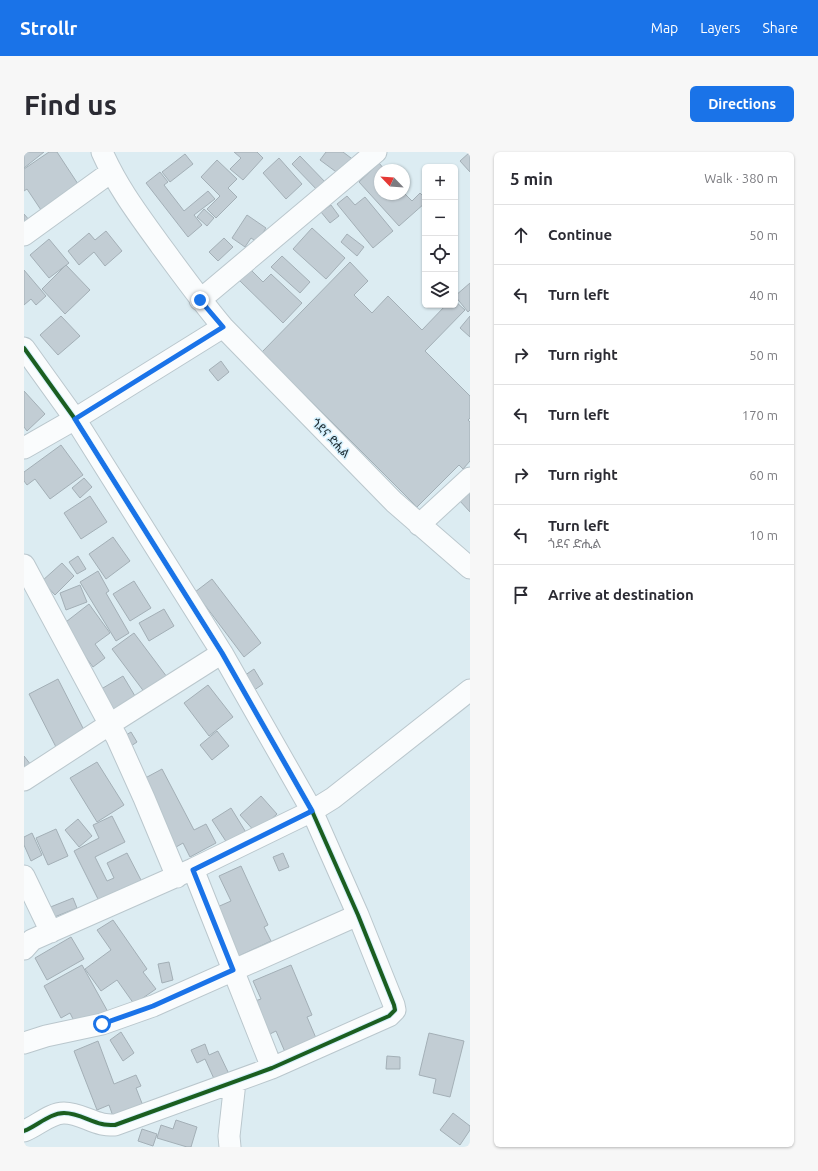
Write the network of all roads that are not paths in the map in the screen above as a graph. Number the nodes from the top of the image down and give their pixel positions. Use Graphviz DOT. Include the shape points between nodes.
graph roads {
  1 [pos="102,152"];
  2 [pos="376,152"];
  3 [pos="111,172"];
  4 [pos="24,235"];
  5 [pos="200,300"];
  6 [pos="223,327"];
  7 [pos="24,348"];
  8 [pos="75,419"];
  9 [pos="24,448"];
  10 [pos="470,478"];
  11 [pos="419,525"];
  12 [pos="24,566"];
  13 [pos="470,568"];
  14 [pos="222,653"];
  15 [pos="470,690"];
  16 [pos="110,724"];
  17 [pos="24,780"];
  18 [pos="312,811"];
  19 [pos="185,873"];
  20 [pos="24,876"];
  21 [pos="358,915"];
  22 [pos="51,932"];
  23 [pos="24,949"];
  24 [pos="233,970"];
  25 [pos="24,1043"];
  26 [pos="272,1068"];
  27 [pos="235,1082"];
  28 [pos="24,1131"];
  29 [pos="230,1147"];
  1 -- 3 [label="street, ጎደና ድሒል"];
  2 -- 5 [label="street"];
  3 -- 4 [label="street"];
  3 -- 5 [label="street, ጎደና ድሒል" via="125,197"];
  5 -- 6 [label="street, ጎደና ድሒል"];
  6 -- 8 [label="street"];
  6 -- 11 [label="street, ጎደና ድሒል"];
  7 -- 8 [label="street"];
  8 -- 9 [label="street"];
  8 -- 14 [label="street"];
  10 -- 11 [label="street"];
  11 -- 13 [label="street, ጎደና ድሒል"];
  12 -- 16 [label="street"];
  14 -- 16 [label="street"];
  14 -- 18 [label="street"];
  15 -- 18 [label="street" via="333,798"];
  16 -- 17 [label="street"];
  16 -- 19 [label="street" via="144,798"];
  18 -- 19 [label="street"];
  18 -- 21 [label="street"];
  19 -- 22 [label="street"];
  19 -- 24 [label="street"];
  20 -- 22 [label="street"];
  21 -- 24 [label="street"];
  21 -- 26 [label="street" via="394,1010 389,1016"];
  22 -- 23 [label="street" via="32,940"];
  24 -- 25 [label="street" via="153,1006 102,1024"];
  24 -- 26 [label="street"];
  26 -- 27 [label="street"];
  27 -- 28 [label="street" via="115,1125 103,1125 76,1115 62,1113 48,1117"];
  27 -- 29 [label="street"];
}
